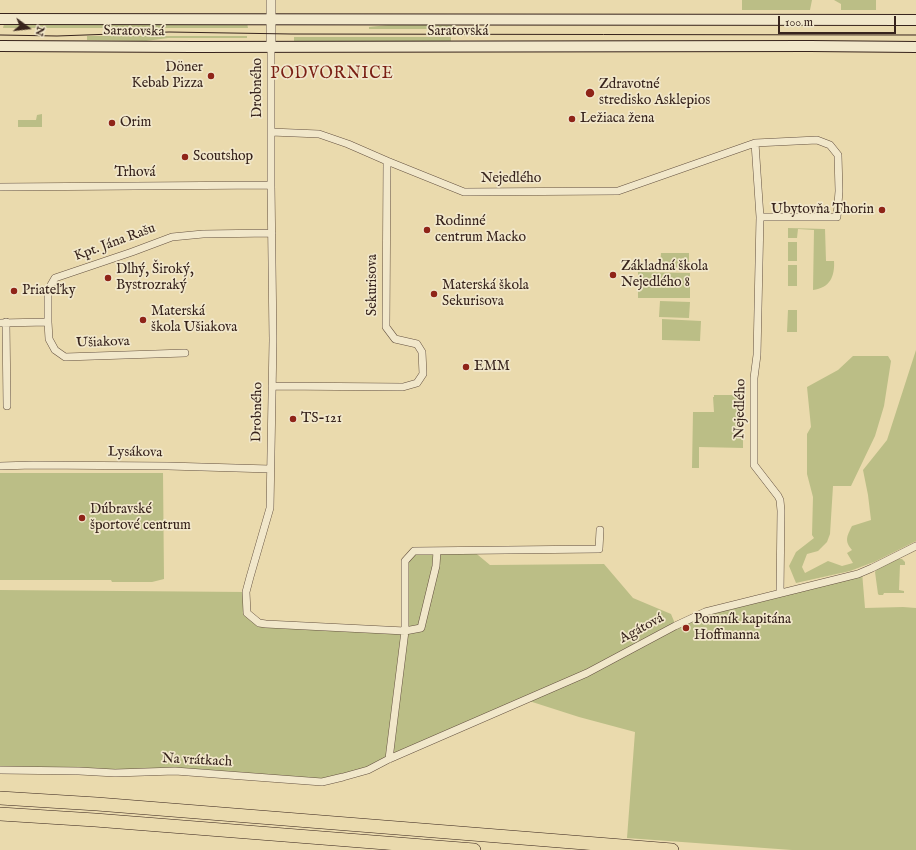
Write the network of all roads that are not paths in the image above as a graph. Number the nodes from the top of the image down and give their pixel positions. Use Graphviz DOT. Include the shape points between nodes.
graph roads {
  1 [pos="271,0"];
  2 [pos="0,19"];
  3 [pos="271,19"];
  4 [pos="916,20"];
  5 [pos="0,46"];
  6 [pos="271,46"];
  7 [pos="916,47"];
  8 [pos="271,132"];
  9 [pos="755,143"];
  10 [pos="387,161"];
  11 [pos="271,185"];
  12 [pos="0,187"];
  13 [pos="760,218"];
  14 [pos="272,233"];
  15 [pos="3,322"];
  16 [pos="48,322"];
  17 [pos="185,353"];
  18 [pos="272,386"];
  19 [pos="7,406"];
  20 [pos="0,466"];
  21 [pos="270,469"];
  22 [pos="600,530"];
  23 [pos="916,546"];
  24 [pos="436,551"];
  25 [pos="780,593"];
  26 [pos="405,631"];
  27 [pos="389,758"];
  28 [pos="0,770"];
  29 [pos="0,798"];
  30 [pos="0,814"];
  31 [pos="474,850"];
  32 [pos="672,850"];
  1 -- 3 [label="street"];
  2 -- 3 [label="main road, Saratovská"];
  3 -- 4 [label="main road, Saratovská"];
  3 -- 6 [label="street"];
  5 -- 6 [label="main road, Saratovská"];
  6 -- 7 [label="main road, Saratovská"];
  6 -- 8 [label="street, Drobného"];
  8 -- 10 [label="street, Nejedlého" via="319,134"];
  8 -- 11 [label="street, Drobného"];
  9 -- 10 [label="street, Nejedlého" via="618,191 464,192"];
  9 -- 13 [label="street, Nejedlého"];
  9 -- 13 [label="street, Nejedlého" via="817,140 830,145 838,155 837,217"];
  10 -- 18 [label="street, Sekurisova" via="386,327 395,339 417,344 422,352 424,374 417,383 402,387"];
  11 -- 12 [label="street, Trhová"];
  11 -- 14 [label="street, Drobného"];
  13 -- 25 [label="street, Nejedlého" via="754,378 754,465 780,500"];
  14 -- 16 [label="street, Kpt. Jána Rašu" via="172,237 55,278 48,290"];
  14 -- 18 [label="street, Drobného"];
  15 -- 16 [label="street"];
  15 -- 19 [label="street"];
  16 -- 17 [label="street, Ušiakova" via="49,339 55,350 65,357"];
  18 -- 21 [label="street, Drobného"];
  20 -- 21 [label="street, Lysákova"];
  21 -- 26 [label="street, Drobného" via="270,508 246,592 247,613 259,623 266,624"];
  22 -- 24 [label="street" via="599,549"];
  23 -- 25 [label="street, Agátová" via="858,574"];
  24 -- 26 [label="street" via="436,566 421,628"];
  24 -- 26 [label="street" via="414,551 405,560"];
  25 -- 27 [label="street, Agátová" via="705,612 587,673"];
  26 -- 27 [label="street"];
  27 -- 28 [label="street, Na vrátkach" via="368,770 322,782 175,772"];
  29 -- 32 [label="highway"];
  30 -- 31 [label="highway"];
}
